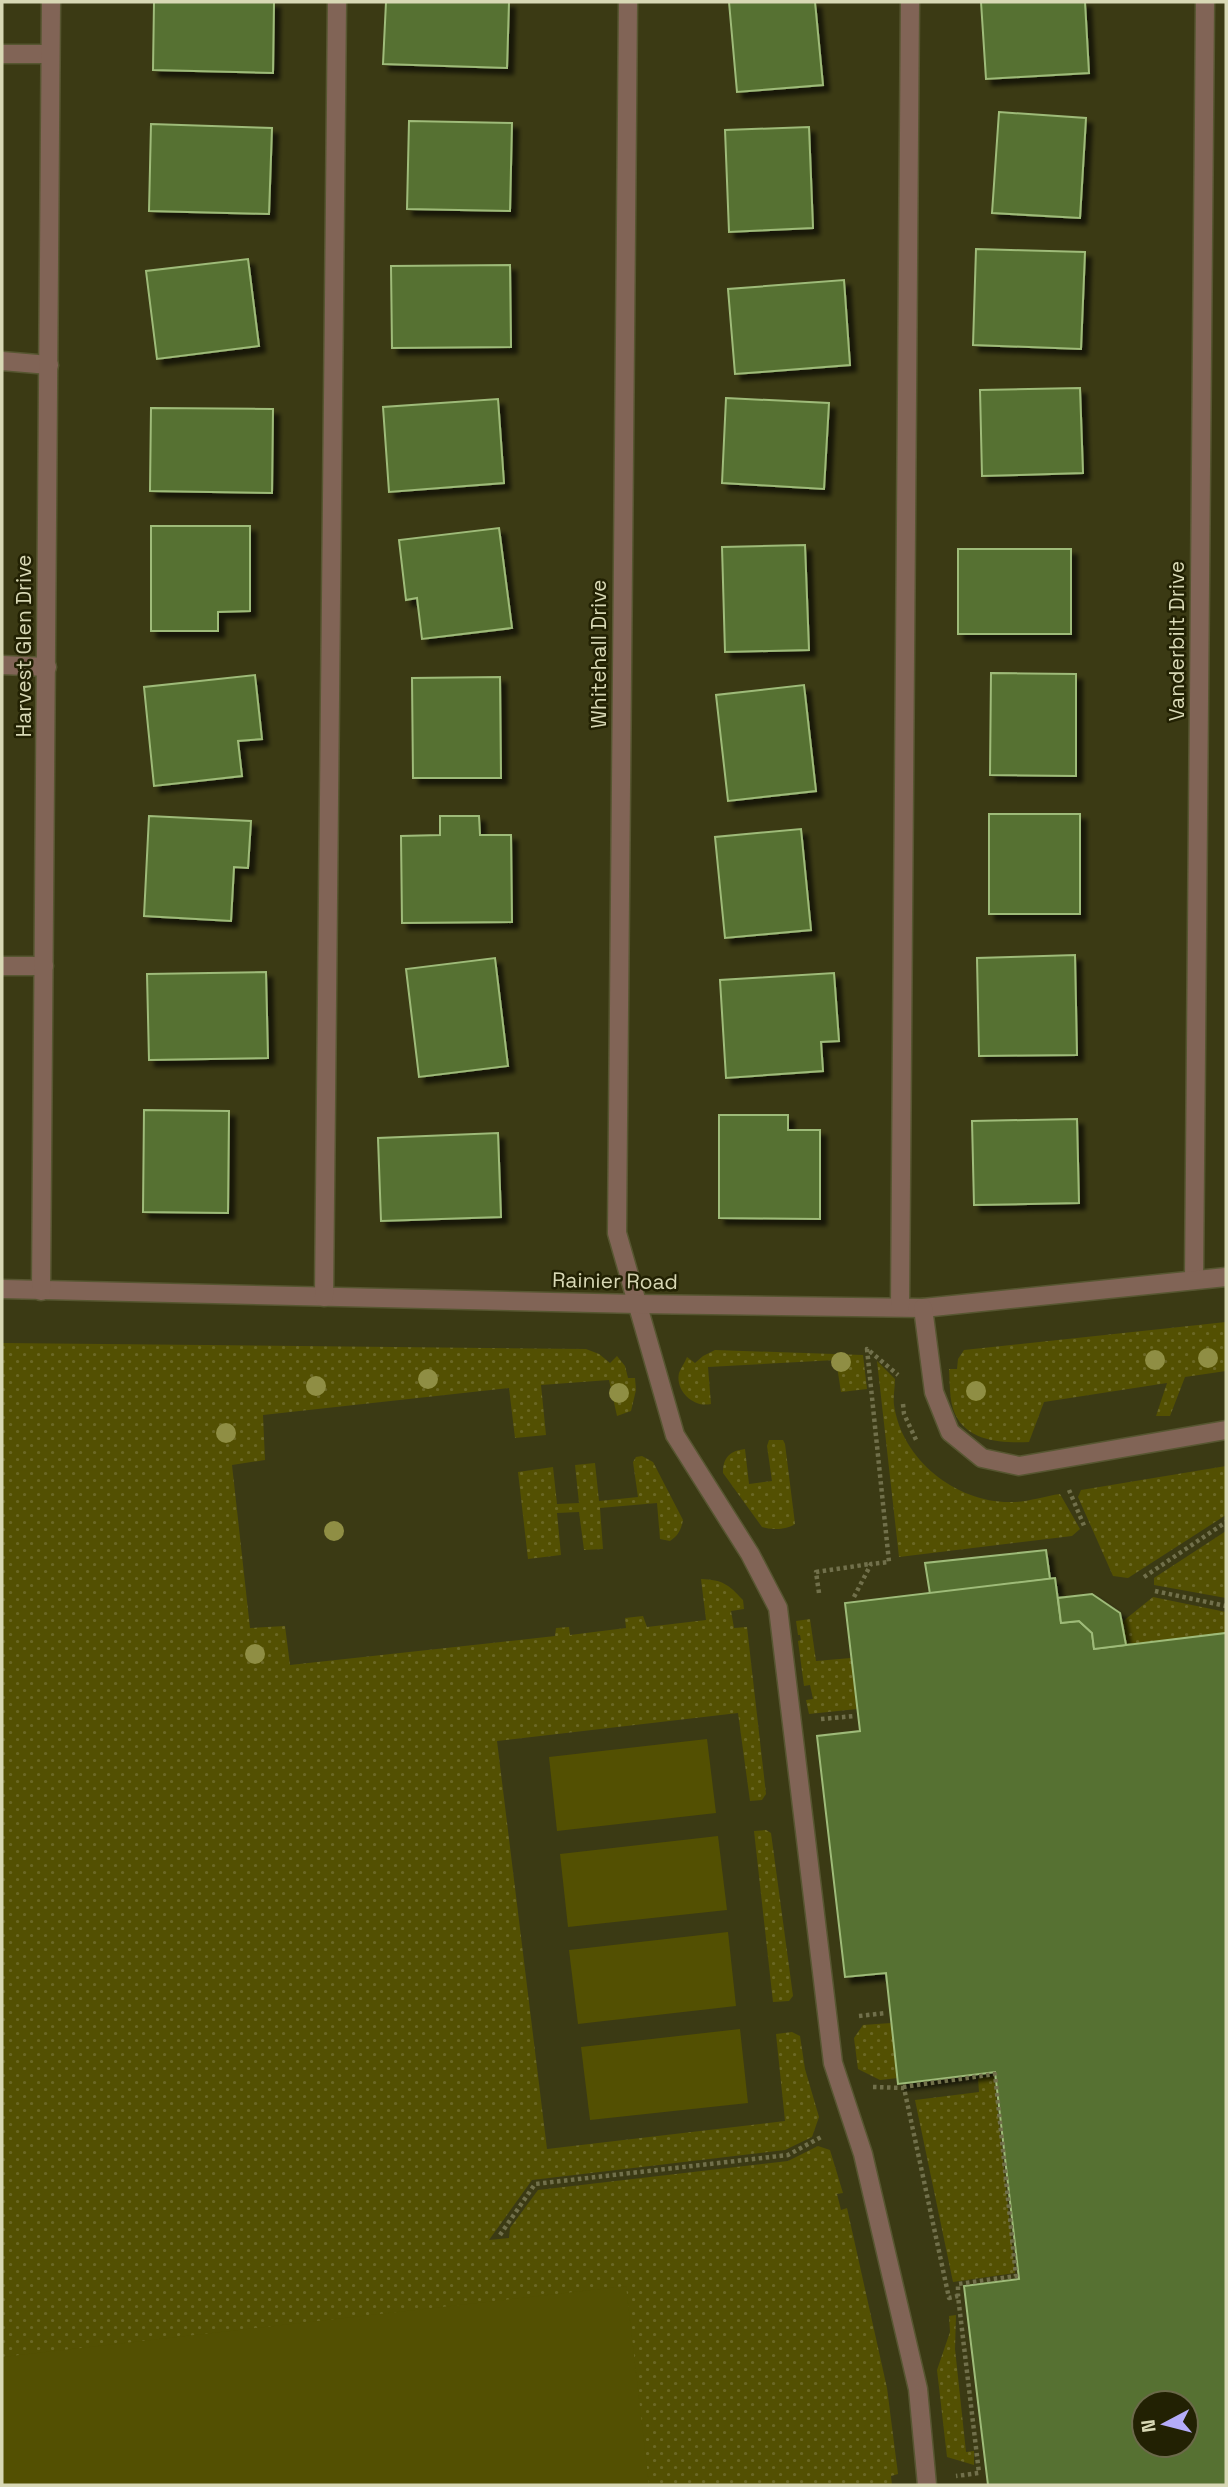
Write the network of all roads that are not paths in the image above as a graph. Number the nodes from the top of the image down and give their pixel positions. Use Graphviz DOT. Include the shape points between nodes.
graph roads {
  1 [pos="51,2"];
  2 [pos="337,2"];
  3 [pos="628,2"];
  4 [pos="910,2"];
  5 [pos="1205,2"];
  6 [pos="2,54"];
  7 [pos="50,54"];
  8 [pos="2,361"];
  9 [pos="49,365"];
  10 [pos="2,665"];
  11 [pos="47,667"];
  12 [pos="2,966"];
  13 [pos="44,966"];
  14 [pos="1226,1276"];
  15 [pos="1194,1280"];
  16 [pos="2,1289"];
  17 [pos="41,1291"];
  18 [pos="324,1297"];
  19 [pos="638,1304"];
  20 [pos="900,1307"];
  21 [pos="923,1308"];
  22 [pos="1226,1430"];
  23 [pos="928,2485"];
  1 -- 7 [label="street, Harvest Glen Drive"];
  2 -- 18 [label="street"];
  3 -- 19 [label="street, Whitehall Drive" via="617,1233"];
  4 -- 20 [label="street"];
  5 -- 15 [label="street, Vanderbilt Drive"];
  6 -- 7 [label="street"];
  7 -- 9 [label="street, Harvest Glen Drive"];
  8 -- 9 [label="street"];
  9 -- 11 [label="street, Harvest Glen Drive"];
  10 -- 11 [label="street"];
  11 -- 13 [label="street, Harvest Glen Drive"];
  12 -- 13 [label="street"];
  13 -- 17 [label="street, Harvest Glen Drive"];
  14 -- 15 [label="street, Rainier Road"];
  15 -- 21 [label="street, Rainier Road"];
  16 -- 17 [label="street, Rainier Road"];
  17 -- 18 [label="street, Rainier Road"];
  18 -- 19 [label="street, Rainier Road"];
  19 -- 20 [label="street, Rainier Road"];
  19 -- 23 [label="street, Whitehall Drive" via="675,1435 750,1554 778,1608 833,2063 863,2154 918,2389"];
  20 -- 21 [label="street, Rainier Road"];
  21 -- 22 [label="street" via="934,1392 950,1432 982,1458 1019,1466"];
}
